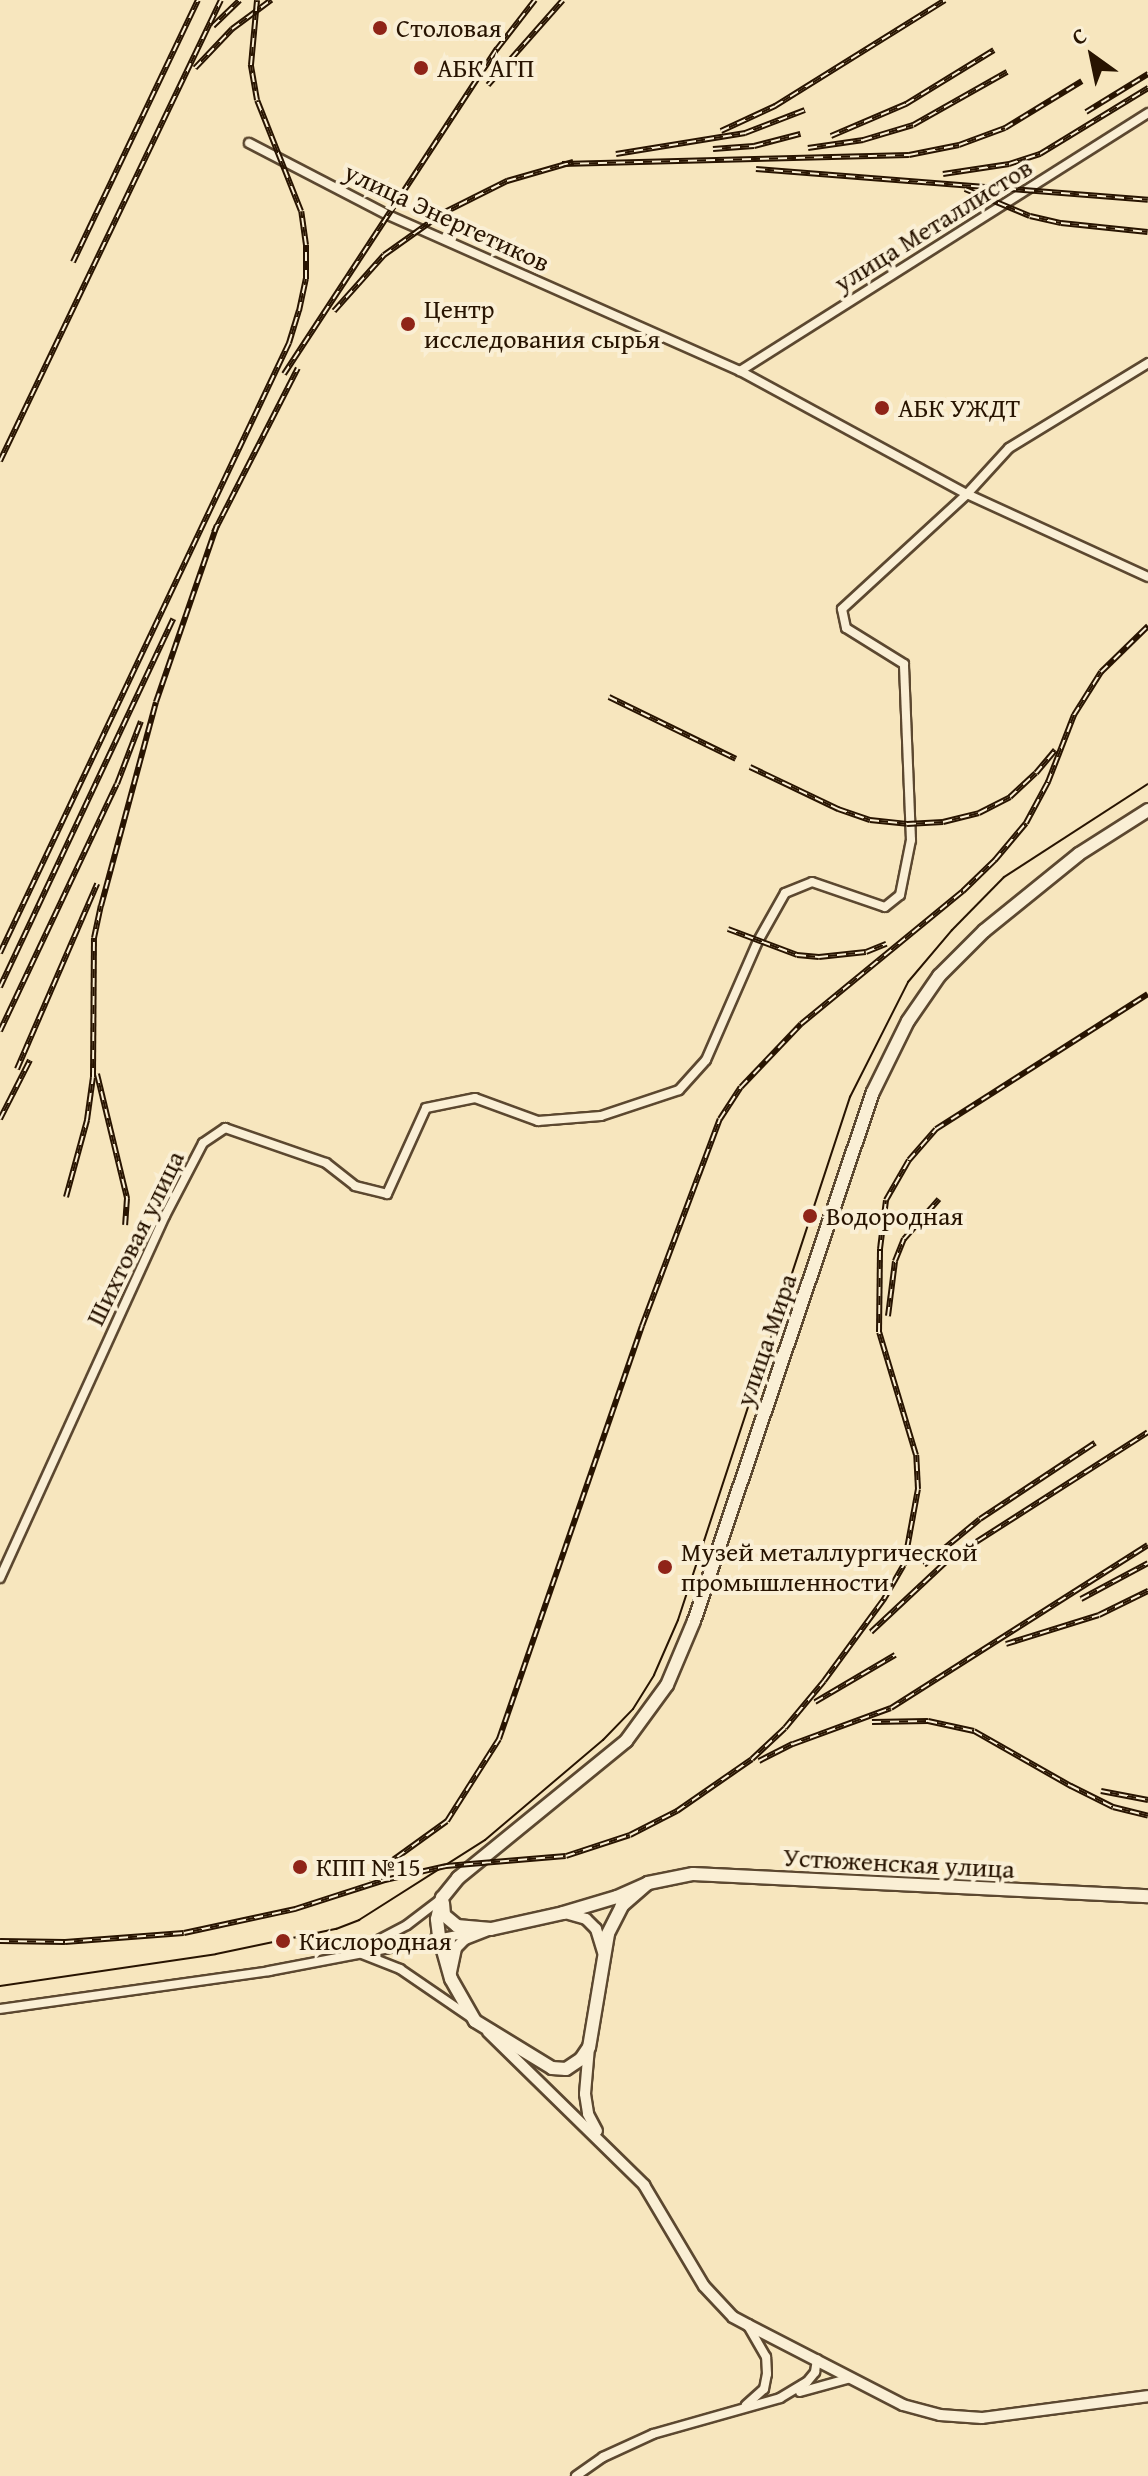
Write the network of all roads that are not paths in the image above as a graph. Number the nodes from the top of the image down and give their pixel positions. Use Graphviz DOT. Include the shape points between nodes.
graph roads {
  1 [pos="1148,113"];
  2 [pos="249,143"];
  3 [pos="1148,363"];
  4 [pos="740,371"];
  5 [pos="967,494"];
  6 [pos="1148,577"];
  7 [pos="1148,810"];
  8 [pos="0,1578"];
  9 [pos="648,1883"];
  10 [pos="1148,1896"];
  11 [pos="442,1898"];
  12 [pos="563,1913"];
  13 [pos="491,1929"];
  14 [pos="439,1936"];
  15 [pos="350,1954"];
  16 [pos="604,1958"];
  17 [pos="451,1979"];
  18 [pos="0,2009"];
  19 [pos="475,2021"];
  20 [pos="589,2047"];
  21 [pos="604,2143"];
  22 [pos="748,2325"];
  23 [pos="817,2359"];
  24 [pos="851,2378"];
  25 [pos="1148,2396"];
  26 [pos="780,2398"];
  27 [pos="727,2413"];
  28 [pos="576,2476"];
  1 -- 4 [label="street, улица Металлистов"];
  2 -- 4 [label="street, улица Энергетиков" via="388,215"];
  3 -- 5 [label="street" via="1009,448"];
  4 -- 5 [label="street, улица Энергетиков"];
  5 -- 6 [label="street, улица Энергетиков"];
  5 -- 8 [label="street, Шихтовая улица" via="842,609 846,628 904,664 911,840 900,895 885,907 812,882 785,893 706,1060 679,1090 601,1116 538,1121 475,1098 426,1108 387,1194 355,1186 326,1163 225,1128 203,1143"];
  7 -- 11 [label="main road, улица Мира" via="1079,854 984,931 923,998 873,1092 694,1621 667,1685 626,1741 458,1878"];
  9 -- 10 [label="main road, Устюженская улица" via="693,1874"];
  9 -- 12 [label="main road, Устюженская улица"];
  9 -- 16 [label="main road" via="614,1918"];
  11 -- 13 [label="main road" via="444,1915 457,1926"];
  11 -- 14 [label="main road"];
  11 -- 15 [label="street" via="388,1937"];
  12 -- 13 [label="main road"];
  12 -- 16 [label="street" via="586,1919 596,1929"];
  13 -- 14 [label="street"];
  13 -- 17 [label="street" via="456,1948"];
  14 -- 15 [label="street"];
  14 -- 17 [label="main road"];
  15 -- 18 [label="street" via="269,1971"];
  15 -- 19 [label="street" via="381,1958"];
  16 -- 20 [label="main road"];
  17 -- 19 [label="main road"];
  19 -- 20 [label="main road" via="552,2068 572,2066"];
  19 -- 21 [label="street"];
  20 -- 21 [label="street" via="588,2114"];
  21 -- 22 [label="street" via="663,2211 704,2286"];
  22 -- 23 [label="street"];
  22 -- 27 [label="street" via="766,2357 764,2389 753,2401"];
  23 -- 24 [label="street"];
  23 -- 26 [label="street" via="807,2382"];
  24 -- 25 [label="street" via="903,2405 982,2418"];
  24 -- 26 [label="street"];
  26 -- 27 [label="street"];
  27 -- 28 [label="street" via="653,2434"];
}
